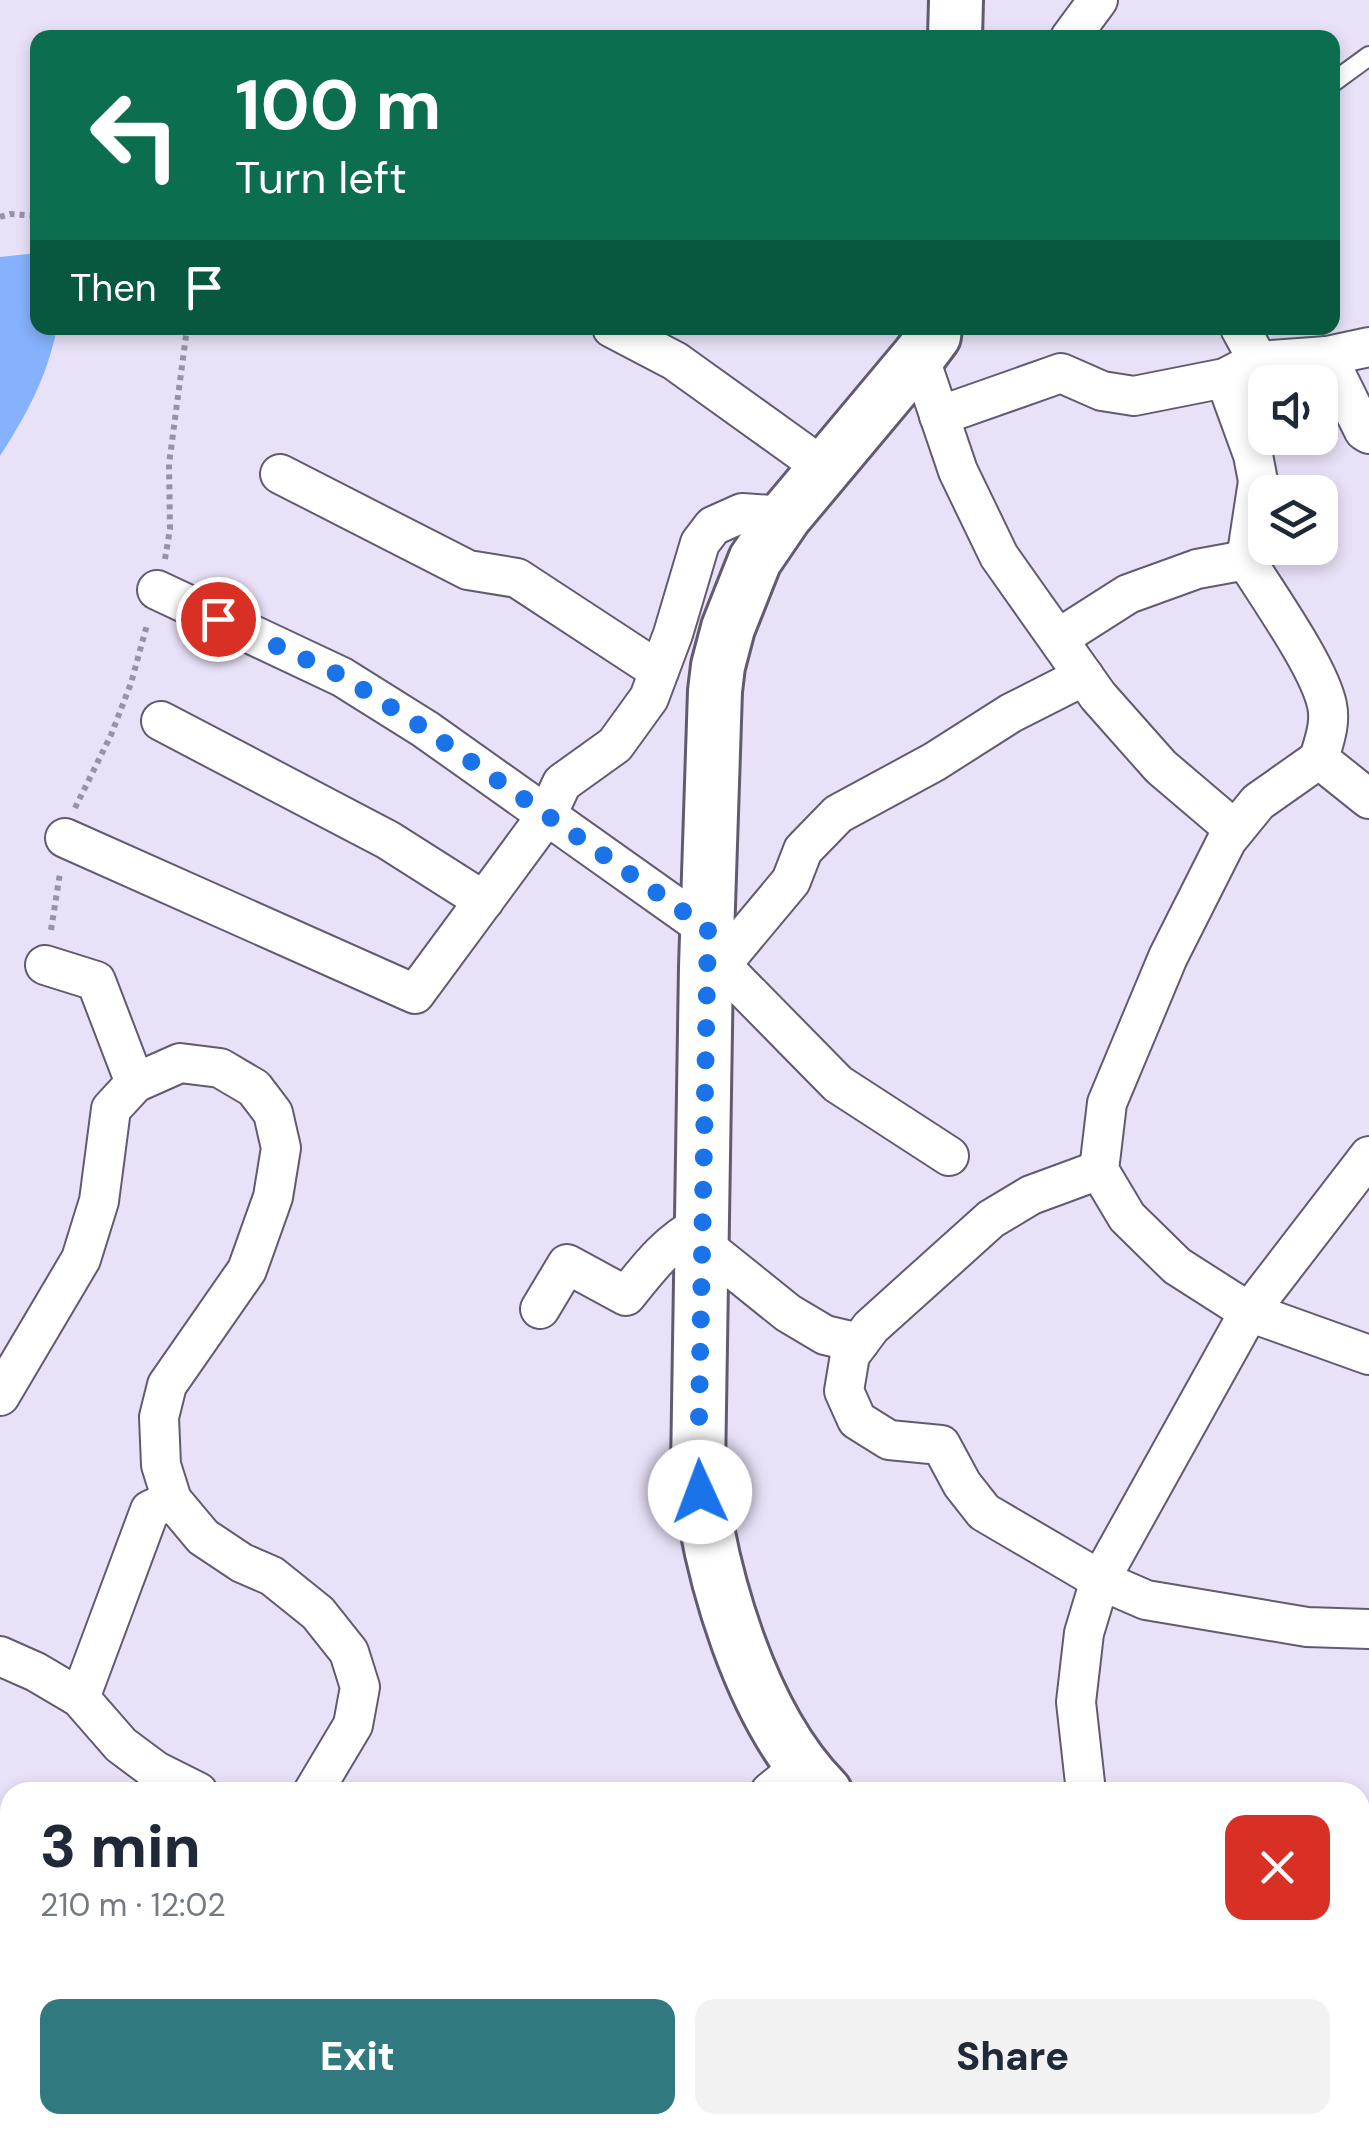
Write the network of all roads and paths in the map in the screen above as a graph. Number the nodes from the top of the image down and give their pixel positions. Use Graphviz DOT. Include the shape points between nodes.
graph roads {
  1 [pos="956,0"];
  2 [pos="1098,0"];
  3 [pos="955,30"];
  4 [pos="1076,30"];
  5 [pos="1369,56"];
  6 [pos="1340,77"];
  7 [pos="30,215"];
  8 [pos="0,217"];
  9 [pos="187,335"];
  10 [pos="625,335"];
  11 [pos="1240,335"];
  12 [pos="927,342"];
  13 [pos="1369,347"];
  14 [pos="1327,356"];
  15 [pos="1242,370"];
  16 [pos="939,416"];
  17 [pos="1369,434"];
  18 [pos="824,468"];
  19 [pos="280,474"];
  20 [pos="785,516"];
  21 [pos="1246,560"];
  22 [pos="157,590"];
  23 [pos="1059,638"];
  24 [pos="660,671"];
  25 [pos="1084,676"];
  26 [pos="161,721"];
  27 [pos="1319,759"];
  28 [pos="1369,799"];
  29 [pos="547,815"];
  30 [pos="1236,830"];
  31 [pos="65,838"];
  32 [pos="484,901"];
  33 [pos="711,954"];
  34 [pos="45,964"];
  35 [pos="135,1083"];
  36 [pos="949,1156"];
  37 [pos="1369,1156"];
  38 [pos="1099,1170"];
  39 [pos="702,1234"];
  40 [pos="540,1309"];
  41 [pos="1249,1312"];
  42 [pos="860,1343"];
  43 [pos="1369,1355"];
  44 [pos="0,1396"];
  45 [pos="172,1500"];
  46 [pos="1100,1580"];
  47 [pos="1369,1629"];
  48 [pos="0,1656"];
  49 [pos="80,1698"];
  50 [pos="178,1782"];
  51 [pos="319,1782"];
  52 [pos="799,1782"];
  53 [pos="1085,1782"];
  1 -- 3 [label="street"];
  2 -- 4 [label="street"];
  5 -- 6 [label="lane"];
  7 -- 8 [label="path"];
  9 -- 22 [label="path" via="169,464 170,529"];
  10 -- 18 [label="street" via="675,361"];
  11 -- 15 [label="street"];
  12 -- 16 [label="street"];
  12 -- 18 [label="street"];
  13 -- 14 [label="street"];
  14 -- 15 [label="street"];
  14 -- 17 [label="street"];
  15 -- 16 [label="street" via="1134,396 1061,373"];
  15 -- 21 [label="street" via="1258,481"];
  16 -- 23 [label="street" via="999,556"];
  18 -- 20 [label="street"];
  19 -- 24 [label="street" via="468,570 517,578"];
  20 -- 24 [label="street" via="742,514 714,526 700,543"];
  20 -- 33 [label="street" via="755,560 718,666"];
  21 -- 23 [label="street" via="1128,594"];
  21 -- 27 [label="street" via="1327,702 1329,724"];
  22 -- 29 [label="street" via="342,676"];
  22 -- 31 [label="path" via="131,683"];
  23 -- 25 [label="street"];
  24 -- 29 [label="street" via="615,745 562,783"];
  25 -- 30 [label="street" via="1162,768"];
  25 -- 33 [label="street" via="838,814 803,850 792,881"];
  26 -- 32 [label="street" via="388,840"];
  27 -- 28 [label="street"];
  27 -- 30 [label="street" via="1258,802"];
  29 -- 32 [label="street"];
  29 -- 33 [label="street"];
  30 -- 38 [label="street" via="1133,1038 1107,1104"];
  31 -- 32 [label="street" via="414,994"];
  31 -- 34 [label="path"];
  33 -- 36 [label="street" via="838,1084"];
  33 -- 39 [label="street"];
  34 -- 35 [label="street" via="96,981"];
  35 -- 44 [label="street" via="111,1109 99,1201 80,1258"];
  35 -- 45 [label="street" via="180,1064 220,1068 254,1088 273,1113 280,1148 273,1198 248,1270 167,1385 159,1418"];
  37 -- 41 [label="street"];
  38 -- 41 [label="street" via="1127,1216 1178,1266"];
  38 -- 42 [label="street" via="1032,1194 991,1219"];
  39 -- 40 [label="street" via="676,1238 626,1296 567,1264"];
  39 -- 42 [label="street" via="788,1313 826,1335"];
  39 -- 52 [label="street" via="703,1514 741,1647"];
  41 -- 43 [label="street"];
  41 -- 46 [label="street"];
  42 -- 46 [label="street" via="850,1356 844,1391 858,1420 889,1440 941,1444 984,1512"];
  45 -- 49 [label="street" via="150,1510"];
  45 -- 51 [label="street" via="203,1537 272,1576 318,1613 349,1652 360,1687 353,1726"];
  46 -- 47 [label="street" via="1146,1600 1307,1627"];
  46 -- 53 [label="street" via="1084,1632 1076,1702"];
  48 -- 49 [label="street"];
  49 -- 50 [label="street" via="120,1744"];
}
